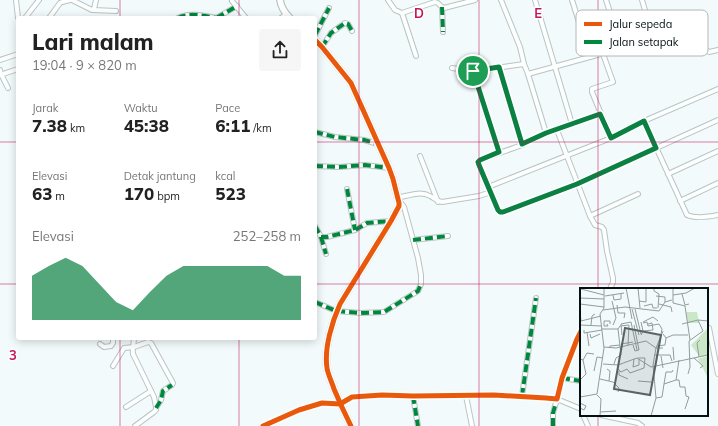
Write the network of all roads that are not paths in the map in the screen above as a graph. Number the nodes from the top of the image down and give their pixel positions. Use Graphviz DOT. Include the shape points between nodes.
graph roads {
  1 [pos="16,0"];
  2 [pos="39,0"];
  3 [pos="71,0"];
  4 [pos="96,0"];
  5 [pos="280,0"];
  6 [pos="388,0"];
  7 [pos="475,0"];
  8 [pos="501,0"];
  9 [pos="535,0"];
  10 [pos="572,0"];
  11 [pos="606,0"];
  12 [pos="642,0"];
  13 [pos="232,1"];
  14 [pos="236,6"];
  15 [pos="442,7"];
  16 [pos="329,8"];
  17 [pos="92,10"];
  18 [pos="609,10"];
  19 [pos="645,10"];
  20 [pos="116,11"];
  21 [pos="402,13"];
  22 [pos="576,13"];
  23 [pos="18,16"];
  24 [pos="27,16"];
  25 [pos="50,16"];
  26 [pos="181,16"];
  27 [pos="208,16"];
  28 [pos="220,16"];
  29 [pos="244,16"];
  30 [pos="288,16"];
  31 [pos="317,31"];
  32 [pos="352,31"];
  33 [pos="443,32"];
  34 [pos="317,42"];
  35 [pos="322,47"];
  36 [pos="718,50"];
  37 [pos="708,51"];
  38 [pos="16,55"];
  39 [pos="416,56"];
  40 [pos="595,56"];
  41 [pos="605,56"];
  42 [pos="590,57"];
  43 [pos="0,60"];
  44 [pos="524,64"];
  45 [pos="499,67"];
  46 [pos="556,67"];
  47 [pos="452,68"];
  48 [pos="16,69"];
  49 [pos="473,71"];
  50 [pos="0,73"];
  51 [pos="528,74"];
  52 [pos="8,88"];
  53 [pos="718,89"];
  54 [pos="600,114"];
  55 [pos="718,120"];
  56 [pos="644,121"];
  57 [pos="572,124"];
  58 [pos="557,130"];
  59 [pos="317,132"];
  60 [pos="546,133"];
  61 [pos="611,138"];
  62 [pos="379,144"];
  63 [pos="522,144"];
  64 [pos="656,148"];
  65 [pos="718,151"];
  66 [pos="499,152"];
  67 [pos="420,156"];
  68 [pos="566,156"];
  69 [pos="317,166"];
  70 [pos="389,168"];
  71 [pos="668,174"];
  72 [pos="718,183"];
  73 [pos="577,184"];
  74 [pos="347,189"];
  75 [pos="490,190"];
  76 [pos="638,194"];
  77 [pos="680,201"];
  78 [pos="438,202"];
  79 [pos="399,204"];
  80 [pos="590,216"];
  81 [pos="718,216"];
  82 [pos="391,221"];
  83 [pos="317,230"];
  84 [pos="354,230"];
  85 [pos="448,236"];
  86 [pos="321,238"];
  87 [pos="412,240"];
  88 [pos="326,254"];
  89 [pos="610,288"];
  90 [pos="536,298"];
  91 [pos="317,303"];
  92 [pos="336,311"];
  93 [pos="709,328"];
  94 [pos="580,333"];
  95 [pos="113,340"];
  96 [pos="134,340"];
  97 [pos="100,344"];
  98 [pos="134,347"];
  99 [pos="113,366"];
  100 [pos="718,374"];
  101 [pos="562,378"];
  102 [pos="580,381"];
  103 [pos="151,391"];
  104 [pos="413,396"];
  105 [pos="466,396"];
  106 [pos="522,396"];
  107 [pos="557,400"];
  108 [pos="340,404"];
  109 [pos="126,407"];
  110 [pos="156,408"];
  111 [pos="580,410"];
  112 [pos="583,416"];
  113 [pos="606,416"];
  114 [pos="135,426"];
  115 [pos="263,426"];
  116 [pos="351,426"];
  117 [pos="418,426"];
  118 [pos="472,426"];
  119 [pos="553,426"];
  120 [pos="588,426"];
  121 [pos="642,426"];
  1 -- 23 [label="street"];
  2 -- 24 [label="street"];
  3 -- 17 [label="street"];
  3 -- 25 [label="street" via="60,3"];
  4 -- 17 [label="street"];
  5 -- 30 [label="street"];
  6 -- 21 [label="street"];
  7 -- 15 [label="street"];
  8 -- 44 [label="street"];
  9 -- 46 [label="street"];
  10 -- 22 [label="street"];
  11 -- 18 [label="street"];
  12 -- 19 [label="street"];
  13 -- 14 [label="street"];
  14 -- 28 [label="street"];
  14 -- 29 [label="street"];
  15 -- 21 [label="street" via="435,2"];
  15 -- 33 [label="street"];
  16 -- 31 [label="street"];
  17 -- 20 [label="street"];
  21 -- 39 [label="street"];
  26 -- 27 [label="street"];
  32 -- 35 [label="street" via="348,24 345,24 331,33"];
  34 -- 35 [label="street"];
  35 -- 62 [label="street" via="351,83"];
  36 -- 37 [label="street"];
  38 -- 43 [label="street"];
  40 -- 42 [label="street"];
  41 -- 54 [label="street" via="613,82 592,89"];
  42 -- 46 [label="street"];
  44 -- 45 [label="street"];
  44 -- 51 [label="street"];
  45 -- 49 [label="street"];
  45 -- 63 [label="street"];
  46 -- 51 [label="street"];
  46 -- 57 [label="street"];
  47 -- 49 [label="street"];
  48 -- 50 [label="street"];
  49 -- 66 [label="street"];
  50 -- 52 [label="street"];
  51 -- 60 [label="street"];
  53 -- 56 [label="street"];
  54 -- 57 [label="street"];
  54 -- 61 [label="street"];
  55 -- 64 [label="street"];
  56 -- 61 [label="street"];
  56 -- 64 [label="street"];
  57 -- 58 [label="street"];
  58 -- 60 [label="street"];
  58 -- 68 [label="street"];
  59 -- 62 [label="street"];
  60 -- 63 [label="street"];
  61 -- 68 [label="street"];
  62 -- 70 [label="street"];
  63 -- 66 [label="street"];
  64 -- 71 [label="street"];
  64 -- 73 [label="street"];
  65 -- 71 [label="street"];
  66 -- 75 [label="street" via="478,162"];
  67 -- 78 [label="street"];
  68 -- 73 [label="street"];
  68 -- 75 [label="street"];
  69 -- 70 [label="street" via="365,165"];
  70 -- 79 [label="street"];
  71 -- 77 [label="street"];
  72 -- 77 [label="street"];
  73 -- 75 [label="street" via="501,212"];
  73 -- 80 [label="street"];
  74 -- 84 [label="street"];
  75 -- 78 [label="street" via="479,196"];
  76 -- 80 [label="street"];
  77 -- 81 [label="street" via="687,215"];
  78 -- 79 [label="street" via="426,194 416,194 401,197"];
  79 -- 82 [label="street"];
  79 -- 87 [label="street" via="404,207"];
  80 -- 89 [label="street" via="595,225 604,230 613,278"];
  82 -- 84 [label="street" via="368,223"];
  82 -- 92 [label="street"];
  83 -- 86 [label="street"];
  84 -- 86 [label="street"];
  85 -- 87 [label="street"];
  86 -- 88 [label="street"];
  87 -- 92 [label="street" via="421,275 418,291 384,312"];
  90 -- 106 [label="street"];
  91 -- 92 [label="street"];
  92 -- 108 [label="street" via="327,362"];
  93 -- 100 [label="street"];
  94 -- 101 [label="street"];
  95 -- 97 [label="street" via="111,346 104,347"];
  96 -- 98 [label="street"];
  98 -- 99 [label="street" via="123,349"];
  98 -- 103 [label="street" via="133,354"];
  98 -- 110 [label="street" via="151,343 172,383 163,391"];
  101 -- 102 [label="street"];
  101 -- 107 [label="street"];
  103 -- 109 [label="street"];
  103 -- 110 [label="street"];
  104 -- 105 [label="street"];
  104 -- 108 [label="street" via="352,396"];
  104 -- 117 [label="street"];
  105 -- 106 [label="street"];
  105 -- 118 [label="street"];
  106 -- 107 [label="street"];
  107 -- 111 [label="street"];
  107 -- 119 [label="street"];
  108 -- 115 [label="street" via="322,403"];
  108 -- 116 [label="street"];
  110 -- 114 [label="street"];
  112 -- 120 [label="street"];
  113 -- 121 [label="street"];
}
